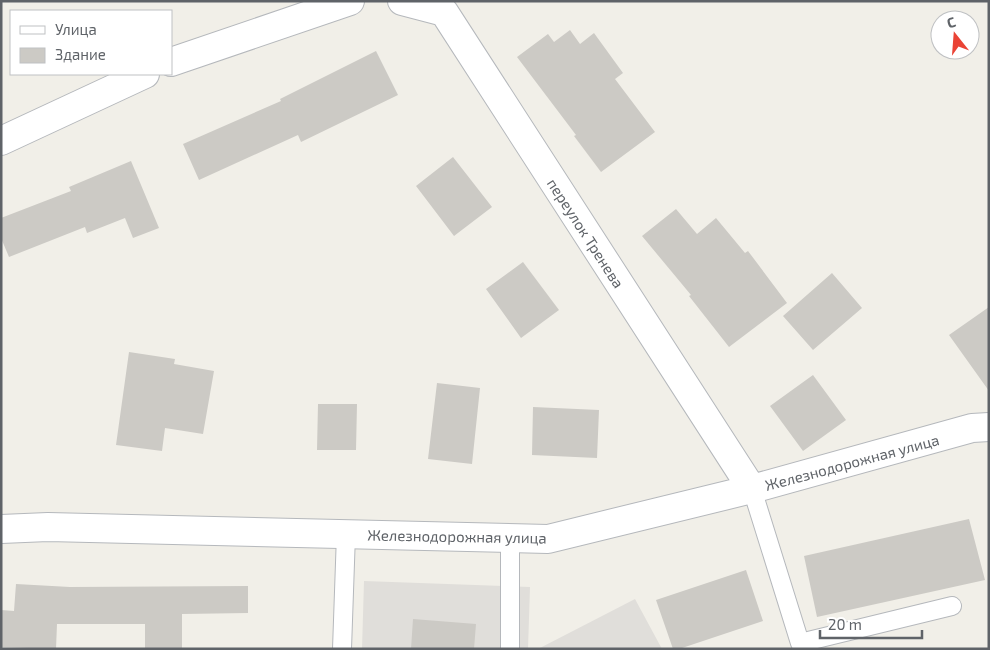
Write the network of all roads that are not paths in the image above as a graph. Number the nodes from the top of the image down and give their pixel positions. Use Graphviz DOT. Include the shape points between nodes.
graph roads {
  1 [pos="350,1"];
  2 [pos="402,1"];
  3 [pos="172,62"];
  4 [pos="143,75"];
  5 [pos="1,141"];
  6 [pos="989,427"];
  7 [pos="752,490"];
  8 [pos="1,529"];
  9 [pos="346,534"];
  10 [pos="510,538"];
  11 [pos="952,606"];
  12 [pos="342,649"];
  13 [pos="510,649"];
  1 -- 3 [label="street"];
  2 -- 7 [label="street, переулок Тренева" via="444,12"];
  4 -- 5 [label="street"];
  6 -- 7 [label="street, Железнодорожная улица" via="972,428"];
  7 -- 10 [label="street, Железнодорожная улица" via="548,539"];
  7 -- 11 [label="lane" via="800,643"];
  8 -- 9 [label="street, Железнодорожная улица" via="48,527"];
  9 -- 10 [label="street, Железнодорожная улица"];
  9 -- 12 [label="lane"];
  10 -- 13 [label="lane"];
}
